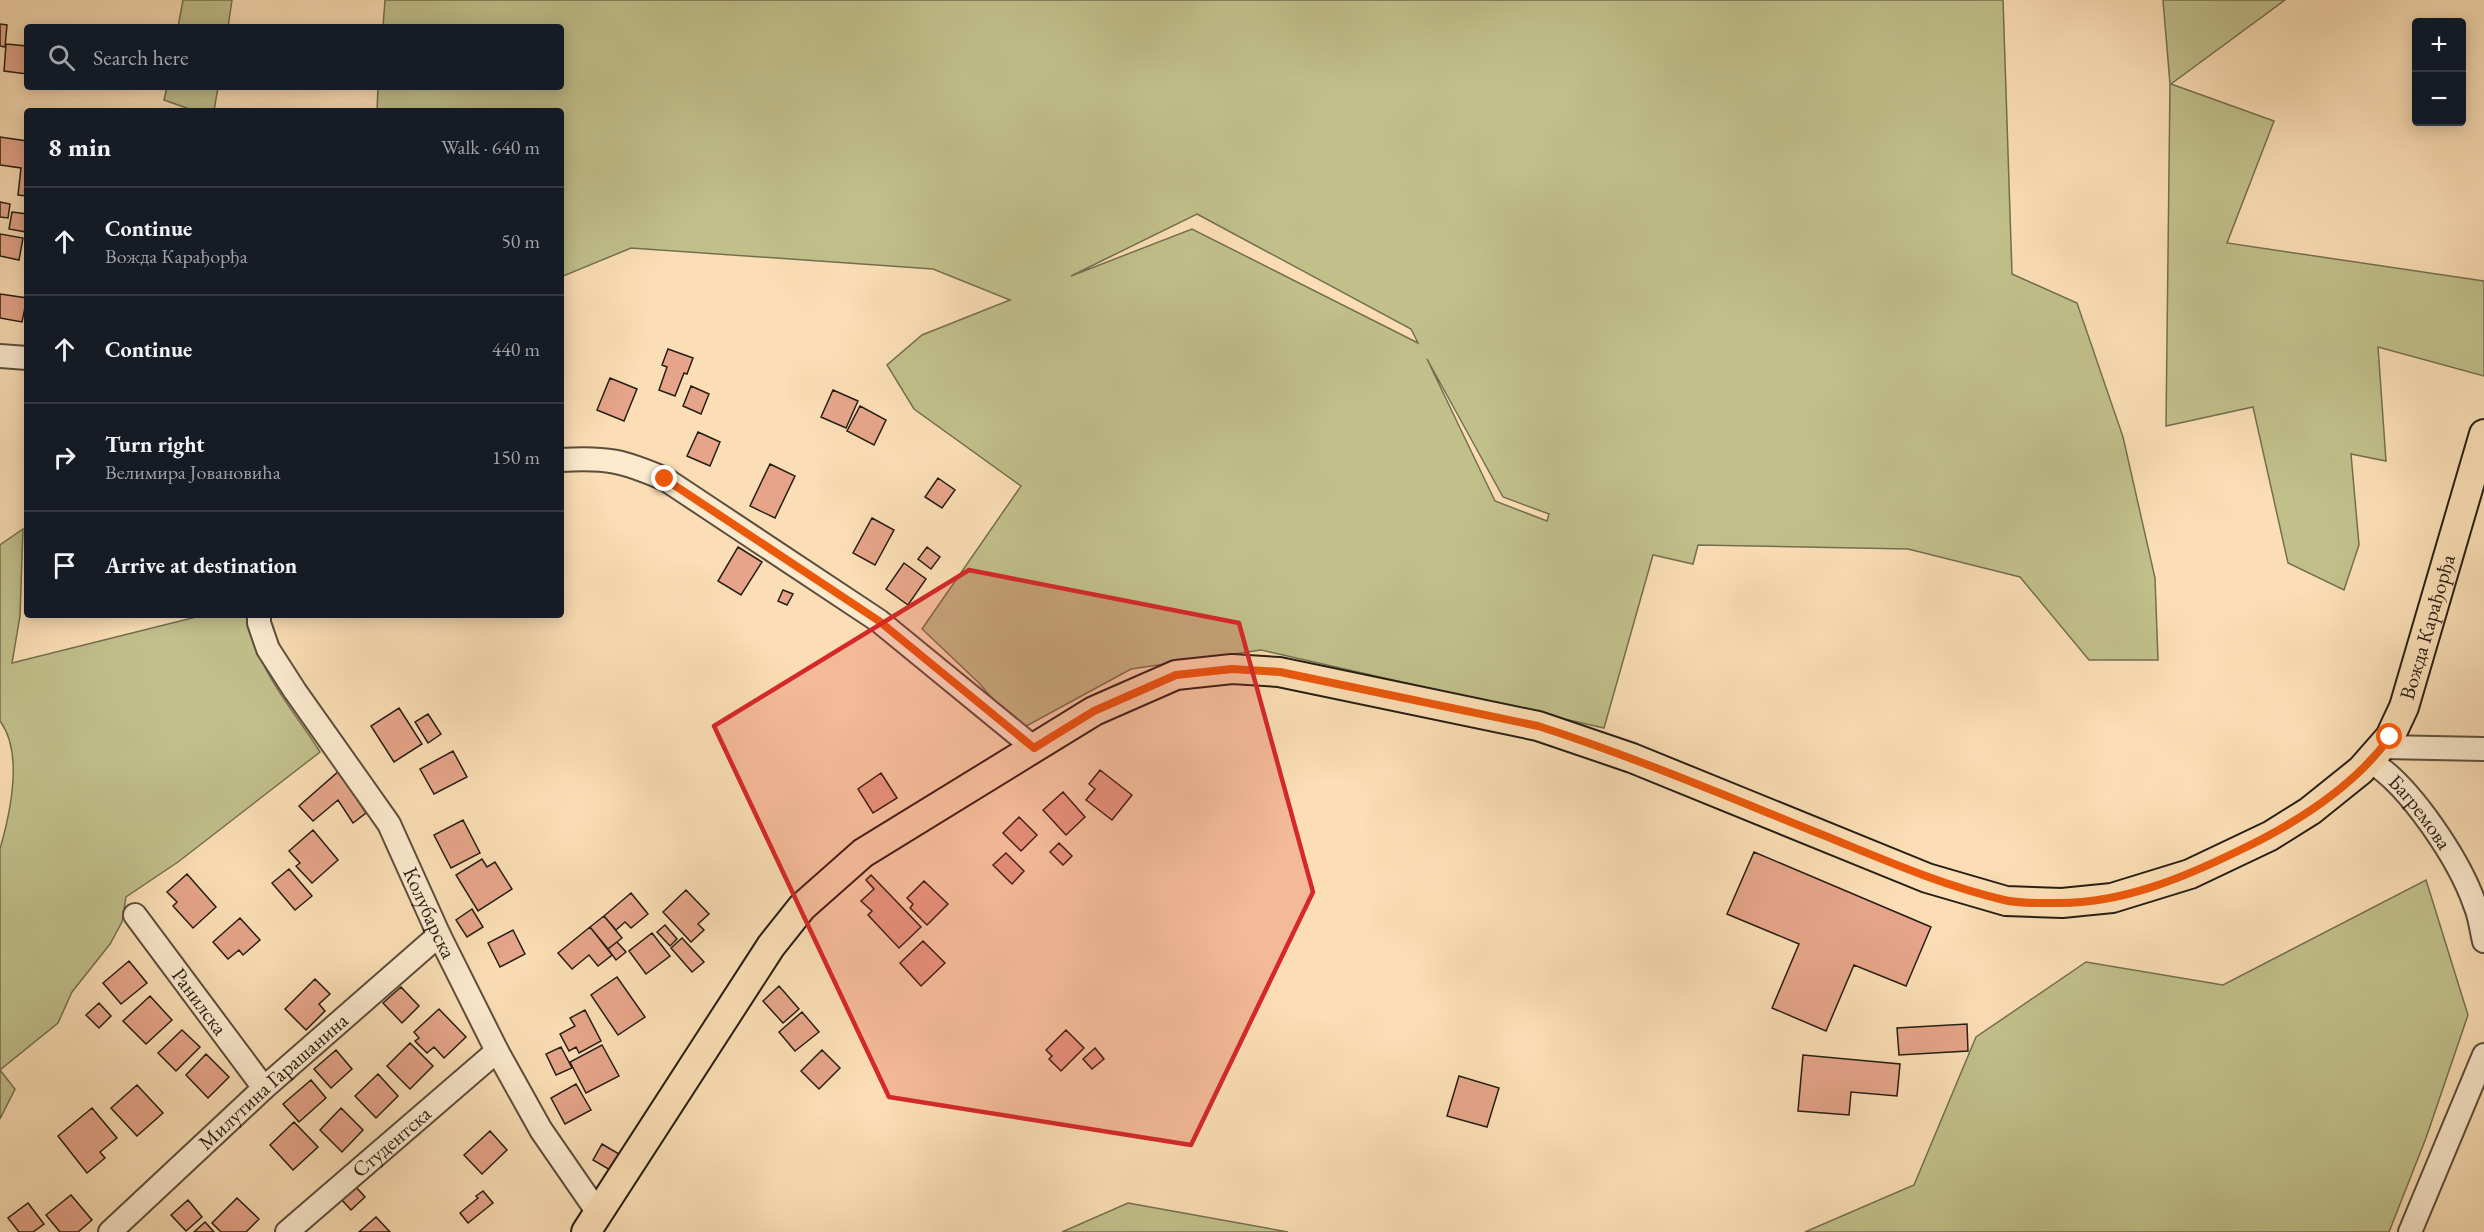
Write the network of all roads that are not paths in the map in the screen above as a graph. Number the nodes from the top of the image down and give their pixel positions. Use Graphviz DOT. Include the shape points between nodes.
graph roads {
  1 [pos="0,356"];
  2 [pos="24,358"];
  3 [pos="2484,434"];
  4 [pos="564,460"];
  5 [pos="260,618"];
  6 [pos="2483,747"];
  7 [pos="1034,748"];
  8 [pos="2377,754"];
  9 [pos="135,915"];
  10 [pos="439,935"];
  11 [pos="2484,941"];
  12 [pos="497,1051"];
  13 [pos="2484,1055"];
  14 [pos="264,1088"];
  15 [pos="593,1223"];
  16 [pos="110,1232"];
  17 [pos="286,1232"];
  18 [pos="2410,1232"];
  1 -- 2 [label="street"];
  3 -- 8 [label="main road, Вожда Карађорђа" via="2404,707"];
  4 -- 7 [label="street" via="598,458 630,464 665,479 879,621"];
  5 -- 10 [label="street, Колубарска" via="268,649 389,824"];
  6 -- 8 [label="street"];
  7 -- 8 [label="main road, Вожда Карађорђа" via="1094,711 1176,675 1232,669 1280,672 1538,726 1632,758 1927,878 2006,901 2062,903 2112,898 2190,874 2270,836 2325,800"];
  7 -- 15 [label="main road, Вожда Карађорђа" via="862,853 802,907 764,956"];
  8 -- 11 [label="street, Багремова" via="2384,769 2403,787 2458,866 2476,905"];
  9 -- 14 [label="street, Ранилска"];
  10 -- 12 [label="street, Колубарска"];
  10 -- 14 [label="street, Милутина Гарашанина"];
  12 -- 15 [label="street, Колубарска"];
  12 -- 17 [label="street, Студентска"];
  13 -- 18 [label="street"];
  14 -- 16 [label="street, Милутина Гарашанина"];
}
